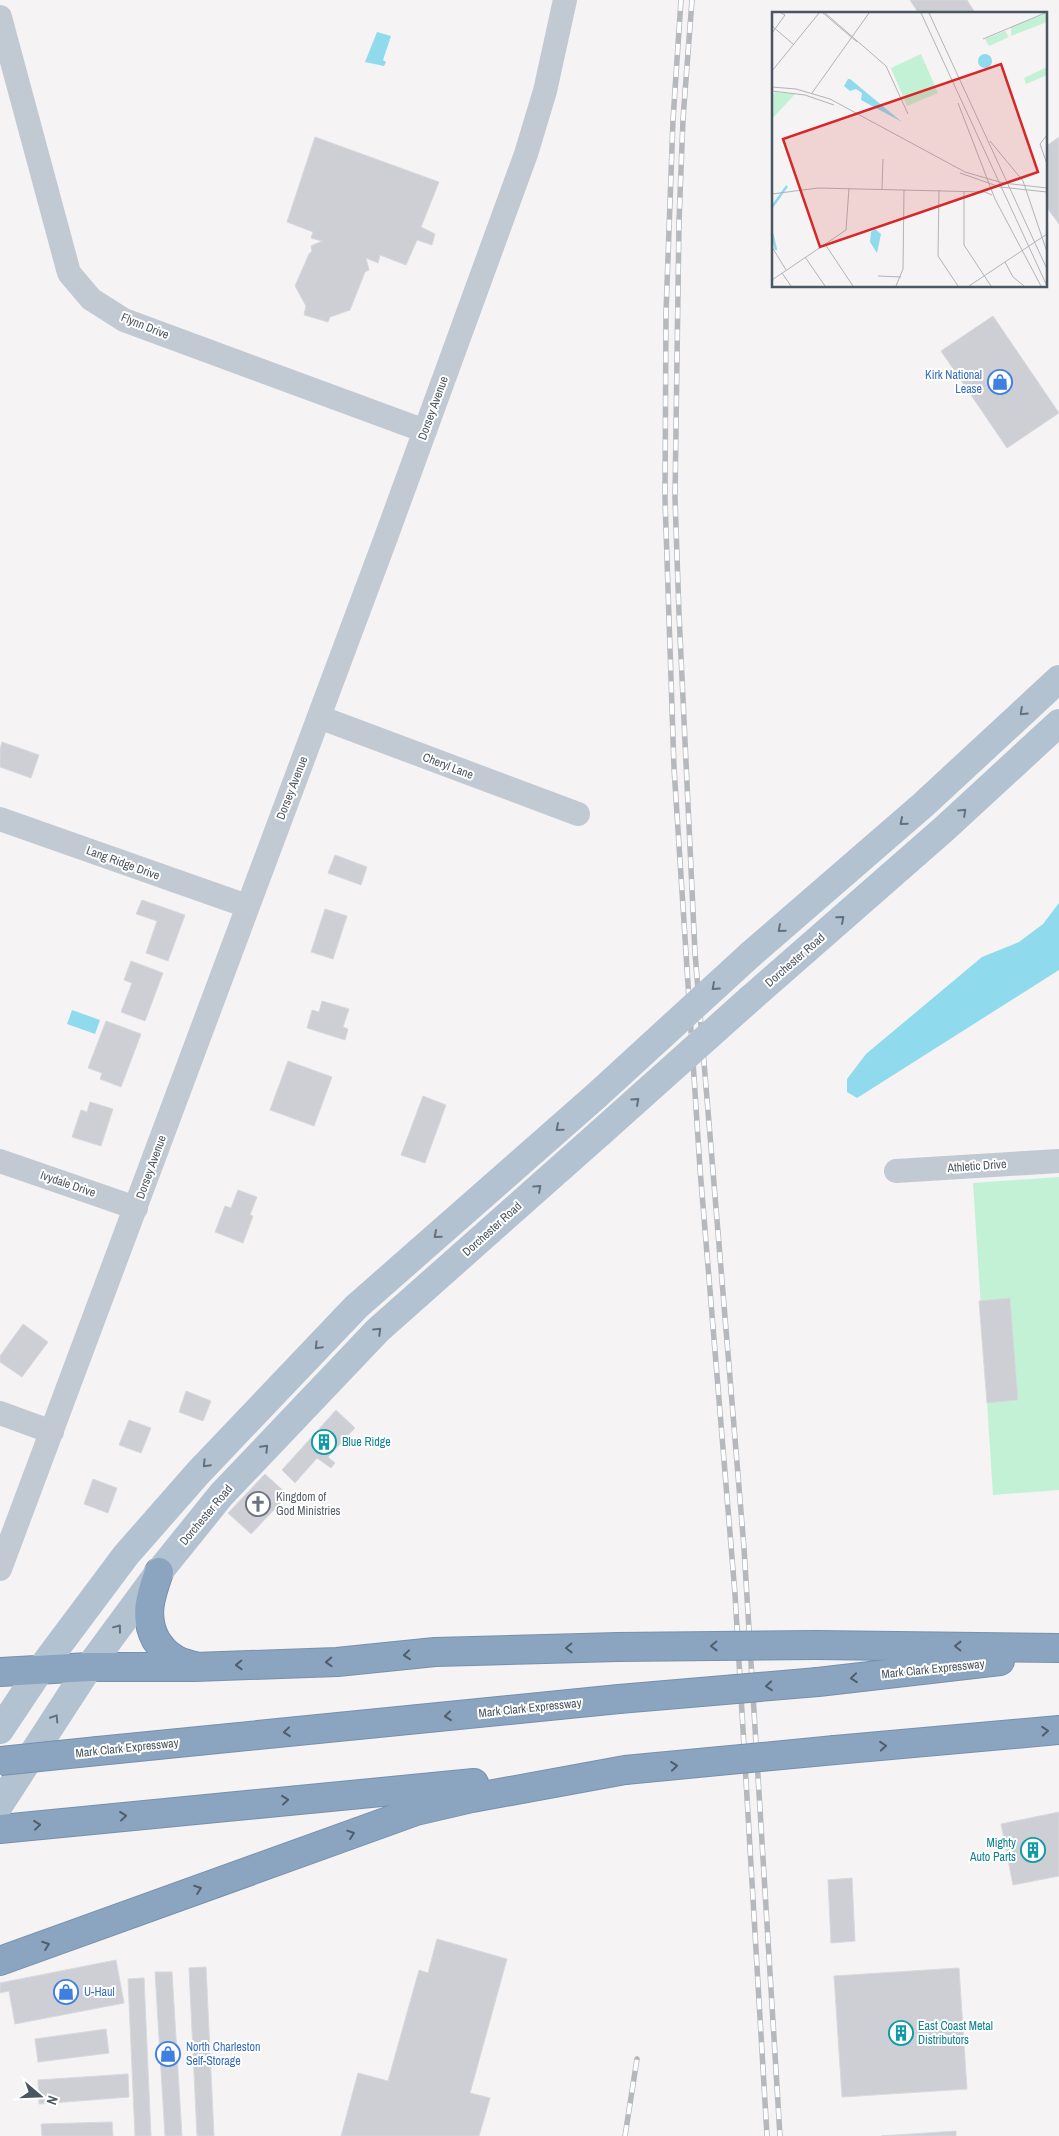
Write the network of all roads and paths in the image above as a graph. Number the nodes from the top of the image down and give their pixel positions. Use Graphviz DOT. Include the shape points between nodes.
graph roads {
  1 [pos="565,0"];
  2 [pos="0,17"];
  3 [pos="4,52"];
  4 [pos="425,431"];
  5 [pos="1059,679"];
  6 [pos="319,717"];
  7 [pos="1059,723"];
  8 [pos="578,814"];
  9 [pos="0,819"];
  10 [pos="247,906"];
  11 [pos="0,1160"];
  12 [pos="1059,1161"];
  13 [pos="896,1171"];
  14 [pos="136,1208"];
  15 [pos="0,1413"];
  16 [pos="52,1432"];
  17 [pos="0,1569"];
  18 [pos="159,1572"];
  19 [pos="1059,1648"];
  20 [pos="1059,1655"];
  21 [pos="89,1667"];
  22 [pos="195,1667"];
  23 [pos="40,1670"];
  24 [pos="0,1672"];
  25 [pos="0,1730"];
  26 [pos="1059,1730"];
  27 [pos="0,1761"];
  28 [pos="625,1770"];
  29 [pos="0,1804"];
  30 [pos="0,1829"];
  31 [pos="0,1961"];
  1 -- 4 [label="street, Dorsey Avenue" via="545,91 526,154"];
  2 -- 3 [label="street, Flynn Drive"];
  3 -- 4 [label="street, Flynn Drive" via="69,273 90,299 124,320"];
  4 -- 6 [label="street, Dorsey Avenue"];
  5 -- 23 [label="main road, one-way, bridge" via="923,805 356,1307 198,1473 126,1555"];
  6 -- 8 [label="street, Cheryl Lane"];
  6 -- 10 [label="street, Dorsey Avenue"];
  18 -- 7 [label="main road, Dorchester Road, one-way, bridge" via="221,1495 378,1330 944,829"];
  9 -- 10 [label="street, Lang Ridge Drive"];
  10 -- 14 [label="street, Dorsey Avenue"];
  11 -- 14 [label="street, Ivydale Drive"];
  12 -- 13 [label="street, Athletic Drive"];
  14 -- 16 [label="street, Dorsey Avenue"];
  15 -- 16 [label="street"];
  16 -- 17 [label="street, Dorsey Avenue"];
  21 -- 18 [label="main road, Dorchester Road, one-way"];
  18 -- 22 [label="highway" via="149,1601 148,1620 160,1647 172,1657"];
  19 -- 22 [label="highway, one-way, bridge" via="618,1647 435,1652 338,1662"];
  20 -- 27 [label="highway, Mark Clark Expressway, one-way, bridge" via="818,1682"];
  21 -- 22 [label="highway"];
  21 -- 23 [label="highway"];
  29 -- 21 [label="main road, Dorchester Road, one-way"];
  23 -- 24 [label="highway"];
  23 -- 25 [label="main road"];
  28 -- 26 [label="highway, one-way, bridge"];
  30 -- 28 [label="highway, one-way" via="375,1791"];
  31 -- 28 [label="highway, one-way" via="416,1811"];
}
